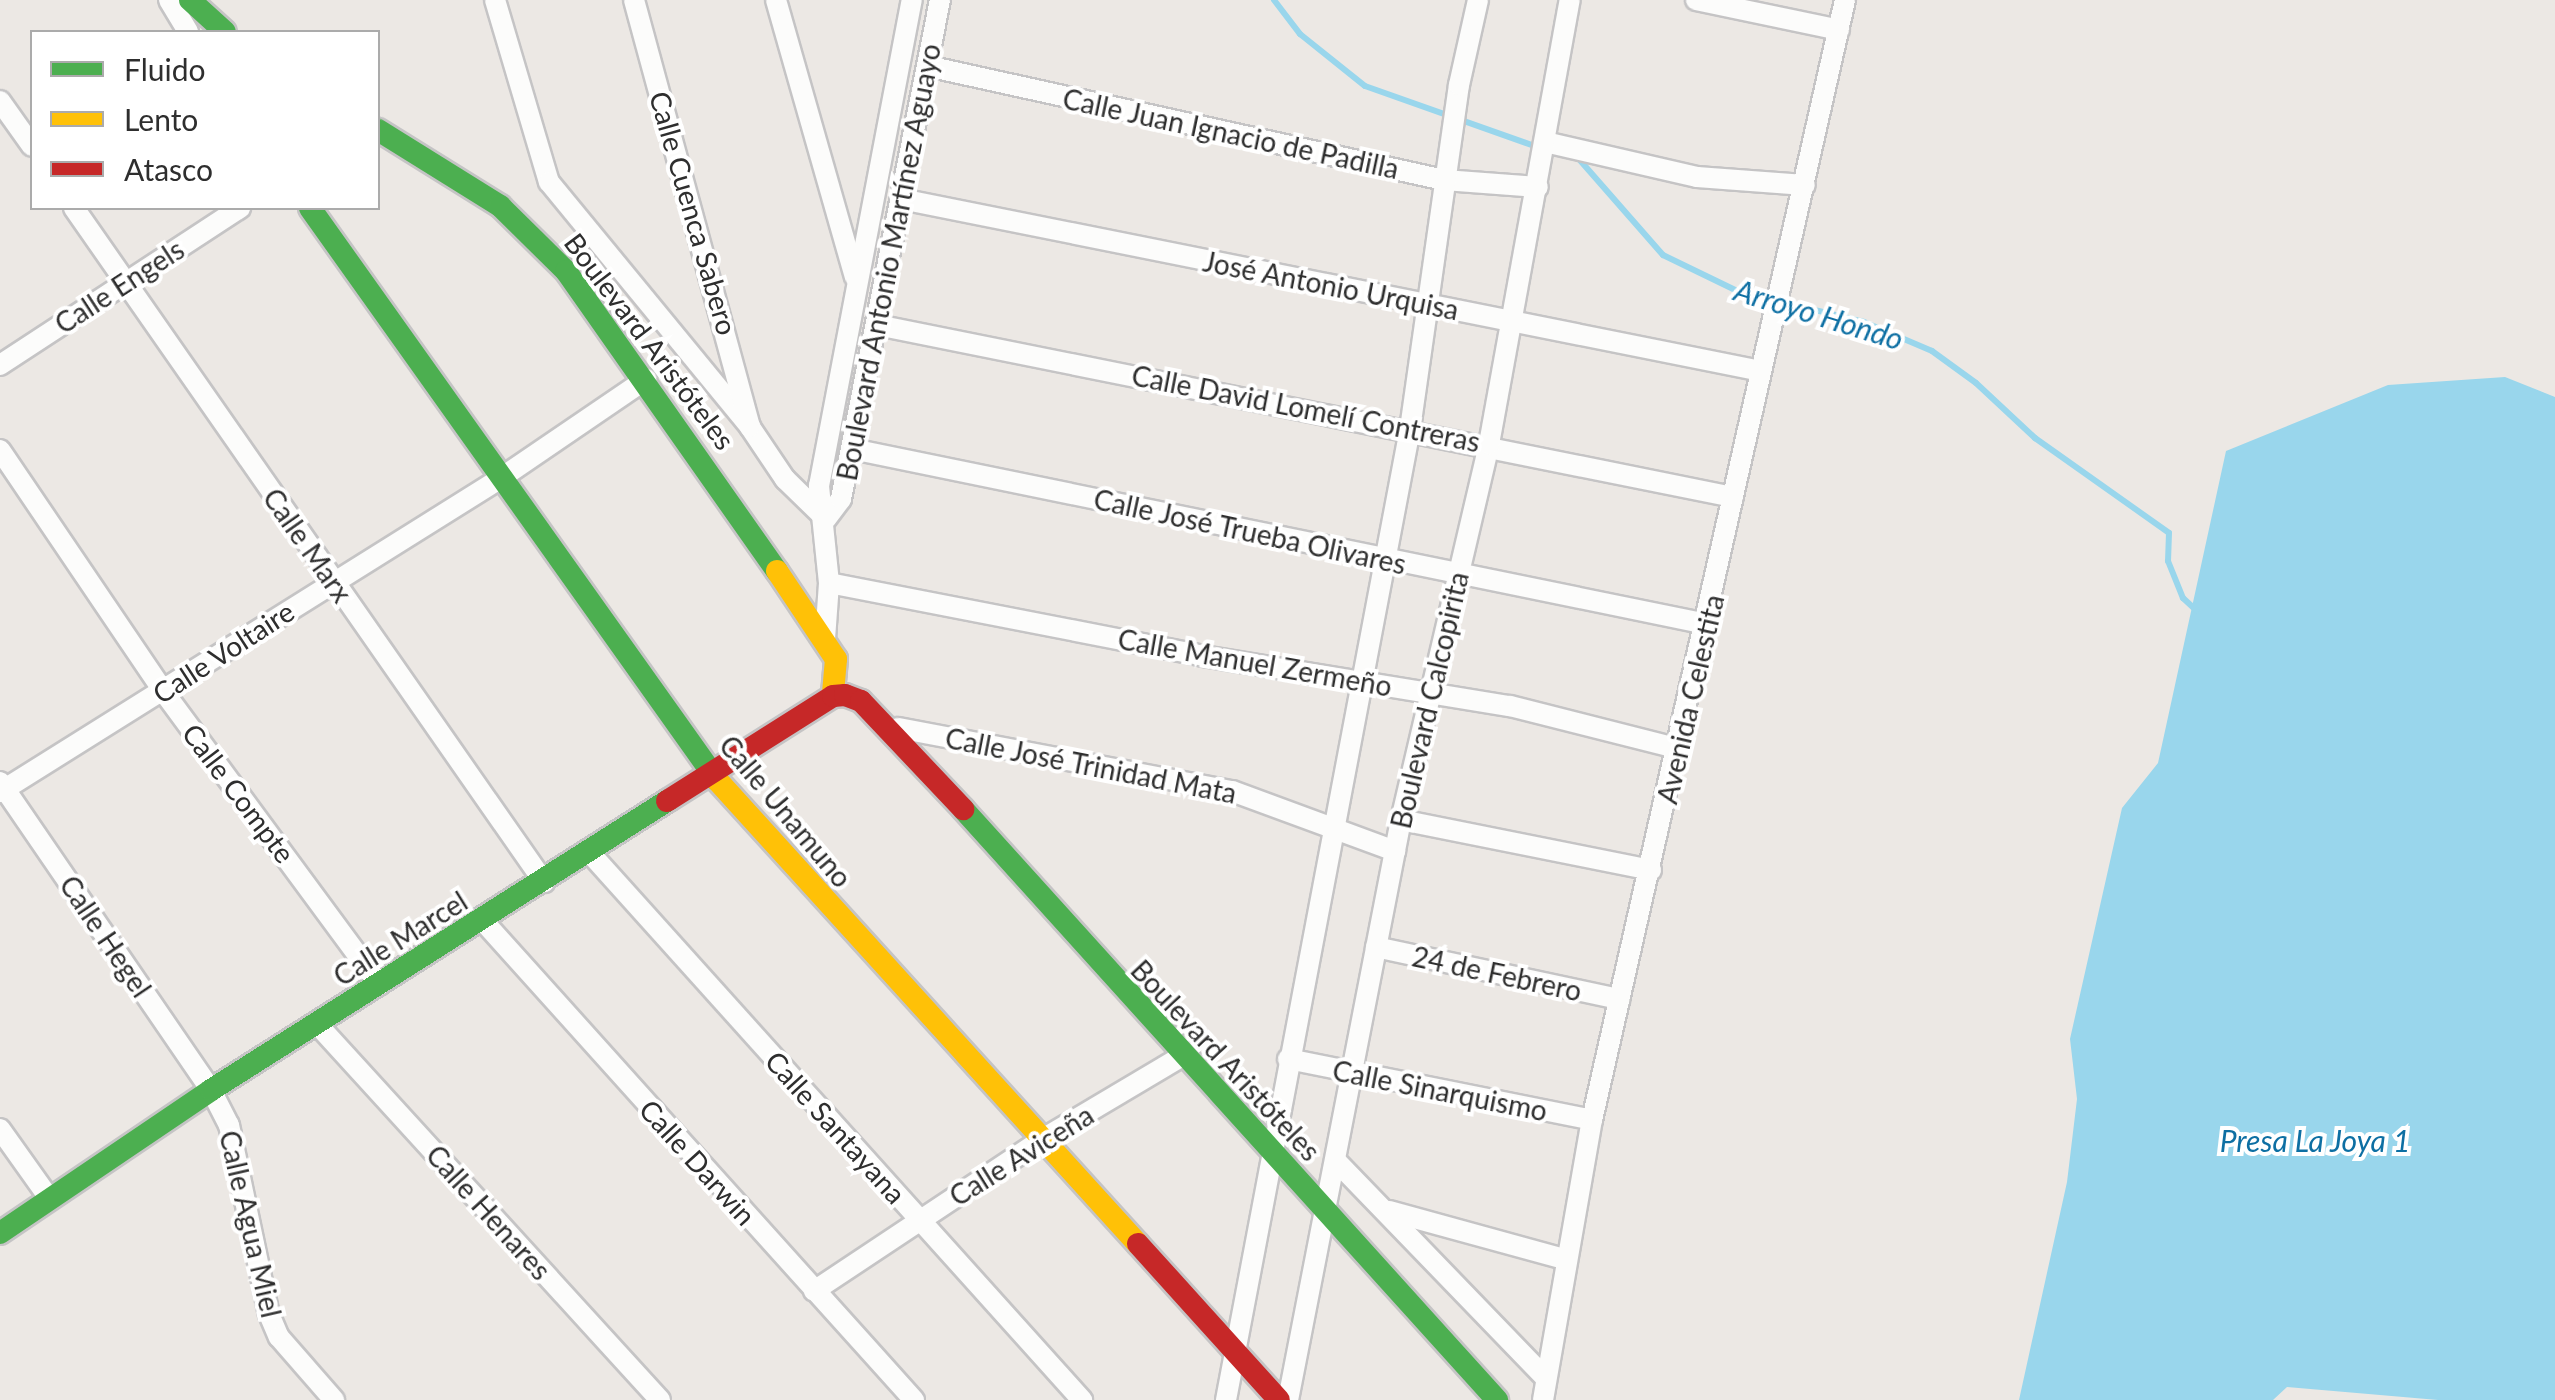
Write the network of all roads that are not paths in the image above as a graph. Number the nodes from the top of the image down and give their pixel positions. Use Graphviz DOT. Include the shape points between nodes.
graph roads {
  1 [pos="169,0"];
  2 [pos="190,0"];
  3 [pos="494,0"];
  4 [pos="634,0"];
  5 [pos="776,0"];
  6 [pos="912,0"];
  7 [pos="940,0"];
  8 [pos="1478,0"];
  9 [pos="1570,0"];
  10 [pos="1696,0"];
  11 [pos="1845,0"];
  12 [pos="187,30"];
  13 [pos="223,30"];
  14 [pos="1839,30"];
  15 [pos="927,66"];
  16 [pos="0,100"];
  17 [pos="380,131"];
  18 [pos="30,143"];
  19 [pos="1542,161"];
  20 [pos="1444,180"];
  21 [pos="1806,185"];
  22 [pos="901,199"];
  23 [pos="75,210"];
  24 [pos="237,210"];
  25 [pos="311,210"];
  26 [pos="123,281"];
  27 [pos="857,284"];
  28 [pos="1431,306"];
  29 [pos="1512,319"];
  30 [pos="877,324"];
  31 [pos="0,366"];
  32 [pos="1761,371"];
  33 [pos="646,380"];
  34 [pos="750,428"];
  35 [pos="1410,429"];
  36 [pos="1490,444"];
  37 [pos="852,449"];
  38 [pos="0,450"];
  39 [pos="501,478"];
  40 [pos="1733,496"];
  41 [pos="826,519"];
  42 [pos="1383,558"];
  43 [pos="1458,574"];
  44 [pos="334,582"];
  45 [pos="829,584"];
  46 [pos="1707,624"];
  47 [pos="826,638"];
  48 [pos="1362,680"];
  49 [pos="163,691"];
  50 [pos="1434,694"];
  51 [pos="833,696"];
  52 [pos="898,728"];
  53 [pos="1680,749"];
  54 [pos="915,756"];
  55 [pos="713,775"];
  56 [pos="2,788"];
  57 [pos="1401,820"];
  58 [pos="1337,826"];
  59 [pos="1395,851"];
  60 [pos="590,853"];
  61 [pos="1651,870"];
  62 [pos="544,882"];
  63 [pos="484,922"];
  64 [pos="1376,947"];
  65 [pos="380,985"];
  66 [pos="1619,999"];
  67 [pos="318,1024"];
  68 [pos="1181,1057"];
  69 [pos="1288,1060"];
  70 [pos="1354,1073"];
  71 [pos="211,1090"];
  72 [pos="1592,1120"];
  73 [pos="0,1129"];
  74 [pos="1041,1140"];
  75 [pos="1271,1155"];
  76 [pos="1337,1162"];
  77 [pos="49,1198"];
  78 [pos="1388,1211"];
  79 [pos="1328,1215"];
  80 [pos="920,1220"];
  81 [pos="0,1233"];
  82 [pos="1565,1259"];
  83 [pos="814,1290"];
  84 [pos="1236,1354"];
  85 [pos="1544,1376"];
  86 [pos="334,1400"];
  87 [pos="660,1400"];
  88 [pos="914,1400"];
  89 [pos="1082,1400"];
  90 [pos="1226,1400"];
  91 [pos="1280,1400"];
  92 [pos="1288,1400"];
  93 [pos="1497,1400"];
  94 [pos="1543,1400"];
  1 -- 12 [label="street"];
  2 -- 13 [label="street"];
  3 -- 34 [label="street" via="549,182"];
  4 -- 34 [label="street, Calle Cuenca Sabero"];
  5 -- 27 [label="street"];
  6 -- 27 [label="street, Boulevard Antonio Martínez Aguayo"];
  7 -- 15 [label="street, Boulevard Antonio Martínez Aguayo"];
  8 -- 20 [label="street"];
  9 -- 19 [label="street, Boulevard Calcopirita"];
  10 -- 14 [label="street"];
  11 -- 14 [label="street, Avenida Celestita"];
  14 -- 21 [label="street, Avenida Celestita"];
  15 -- 20 [label="street, Calle Juan Ignacio de Padilla"];
  15 -- 22 [label="street, Boulevard Antonio Martínez Aguayo"];
  16 -- 18 [label="street"];
  17 -- 33 [label="street, Boulevard Aristóteles" via="440,164 527,230 566,271"];
  19 -- 20 [label="street, Calle Juan Ignacio de Padilla"];
  19 -- 21 [label="street, Calle Juan Ignacio de Padilla"];
  19 -- 29 [label="street, Boulevard Calcopirita"];
  20 -- 28 [label="street"];
  21 -- 32 [label="street, Avenida Celestita"];
  22 -- 28 [label="street, José Antonio Urquisa"];
  22 -- 30 [label="street, Boulevard Antonio Martínez Aguayo"];
  23 -- 26 [label="street, Calle Marx"];
  24 -- 26 [label="street, Calle Engels"];
  25 -- 39 [label="street, Calle Unamuno"];
  26 -- 31 [label="street, Calle Engels"];
  26 -- 44 [label="street, Calle Marx"];
  27 -- 41 [label="street, Boulevard Antonio Martínez Aguayo" via="820,486"];
  28 -- 29 [label="street, José Antonio Urquisa"];
  28 -- 35 [label="street"];
  29 -- 32 [label="street, José Antonio Urquisa"];
  29 -- 36 [label="street, Boulevard Calcopirita"];
  30 -- 35 [label="street, Calle David Lomelí Contreras"];
  30 -- 37 [label="street, Boulevard Antonio Martínez Aguayo"];
  32 -- 40 [label="street, Avenida Celestita"];
  33 -- 39 [label="street, Calle Voltaire"];
  33 -- 47 [label="street, Boulevard Aristóteles"];
  34 -- 41 [label="street" via="785,479"];
  35 -- 36 [label="street, Calle David Lomelí Contreras"];
  35 -- 42 [label="street"];
  36 -- 40 [label="street, Calle David Lomelí Contreras"];
  36 -- 43 [label="street, Boulevard Calcopirita"];
  37 -- 41 [label="street, Boulevard Antonio Martínez Aguayo" via="842,500"];
  37 -- 42 [label="street, Calle José Trueba Olivares"];
  38 -- 49 [label="street, Calle Compte"];
  39 -- 44 [label="street, Calle Voltaire"];
  39 -- 55 [label="street, Calle Unamuno"];
  40 -- 46 [label="street, Avenida Celestita"];
  41 -- 45 [label="street, Boulevard Antonio Martínez Aguayo"];
  42 -- 43 [label="street, Calle José Trueba Olivares"];
  42 -- 48 [label="street"];
  43 -- 46 [label="street, Calle José Trueba Olivares"];
  43 -- 50 [label="street, Boulevard Calcopirita"];
  44 -- 49 [label="street, Calle Voltaire"];
  44 -- 62 [label="street, Calle Marx"];
  45 -- 47 [label="street, Boulevard Antonio Martínez Aguayo"];
  45 -- 48 [label="street, Calle Manuel Zermeño"];
  46 -- 53 [label="street, Avenida Celestita"];
  47 -- 51 [label="street, Boulevard Aristóteles" via="836,659"];
  47 -- 52 [label="street, Boulevard Aristóteles"];
  48 -- 50 [label="street, Calle Manuel Zermeño"];
  48 -- 58 [label="street"];
  49 -- 56 [label="street, Calle Voltaire"];
  49 -- 65 [label="street, Calle Compte"];
  50 -- 53 [label="street, Calle Manuel Zermeño"];
  50 -- 57 [label="street, Boulevard Calcopirita"];
  51 -- 54 [label="street, Boulevard Aristóteles" via="862,701"];
  51 -- 55 [label="street, Calle Marcel"];
  52 -- 54 [label="street, Boulevard Aristóteles"];
  52 -- 58 [label="street, Calle José Trinidad Mata" via="1170,776"];
  53 -- 61 [label="street, Avenida Celestita"];
  54 -- 68 [label="street, Boulevard Aristóteles"];
  55 -- 60 [label="street, Calle Marcel"];
  55 -- 74 [label="street, Calle Unamuno"];
  56 -- 71 [label="street, Calle Hegel"];
  57 -- 59 [label="street, Boulevard Calcopirita"];
  57 -- 61 [label="street"];
  58 -- 59 [label="street, Calle José Trinidad Mata"];
  58 -- 69 [label="street"];
  59 -- 64 [label="street, Boulevard Calcopirita"];
  60 -- 62 [label="street, Calle Marcel"];
  60 -- 80 [label="street, Calle Santayana"];
  61 -- 66 [label="street, Avenida Celestita"];
  62 -- 63 [label="street, Calle Marcel"];
  63 -- 65 [label="street, Calle Marcel"];
  63 -- 83 [label="street, Calle Darwin"];
  64 -- 66 [label="street, 24 de Febrero"];
  64 -- 70 [label="street, Boulevard Calcopirita"];
  65 -- 67 [label="street, Calle Marcel"];
  66 -- 72 [label="street, Avenida Celestita"];
  67 -- 71 [label="street, Calle Marcel"];
  67 -- 87 [label="street, Calle Henares"];
  68 -- 74 [label="street, Calle Aviceña"];
  68 -- 75 [label="street, Boulevard Aristóteles"];
  69 -- 70 [label="street, Calle Sinarquismo"];
  69 -- 75 [label="street"];
  70 -- 72 [label="street, Calle Sinarquismo"];
  70 -- 76 [label="street, Boulevard Calcopirita"];
  71 -- 77 [label="street, Calle Marcel"];
  71 -- 86 [label="street, Calle Agua Miel" via="229,1125 269,1314 293,1355"];
  72 -- 82 [label="street, Avenida Celestita"];
  73 -- 77 [label="street"];
  74 -- 80 [label="street, Calle Aviceña"];
  74 -- 84 [label="street, Calle Unamuno"];
  75 -- 79 [label="street, Boulevard Aristóteles"];
  75 -- 84 [label="street"];
  76 -- 78 [label="street"];
  76 -- 79 [label="street, Boulevard Calcopirita"];
  77 -- 81 [label="street, Calle Marcel"];
  78 -- 82 [label="street"];
  78 -- 85 [label="street"];
  79 -- 92 [label="street, Boulevard Calcopirita"];
  79 -- 93 [label="street, Boulevard Aristóteles"];
  80 -- 83 [label="street, Calle Aviceña"];
  80 -- 89 [label="street, Calle Santayana"];
  82 -- 85 [label="street, Avenida Celestita"];
  83 -- 88 [label="street, Calle Darwin"];
  84 -- 90 [label="street"];
  84 -- 91 [label="street, Calle Unamuno"];
  85 -- 94 [label="street, Avenida Celestita"];
}
